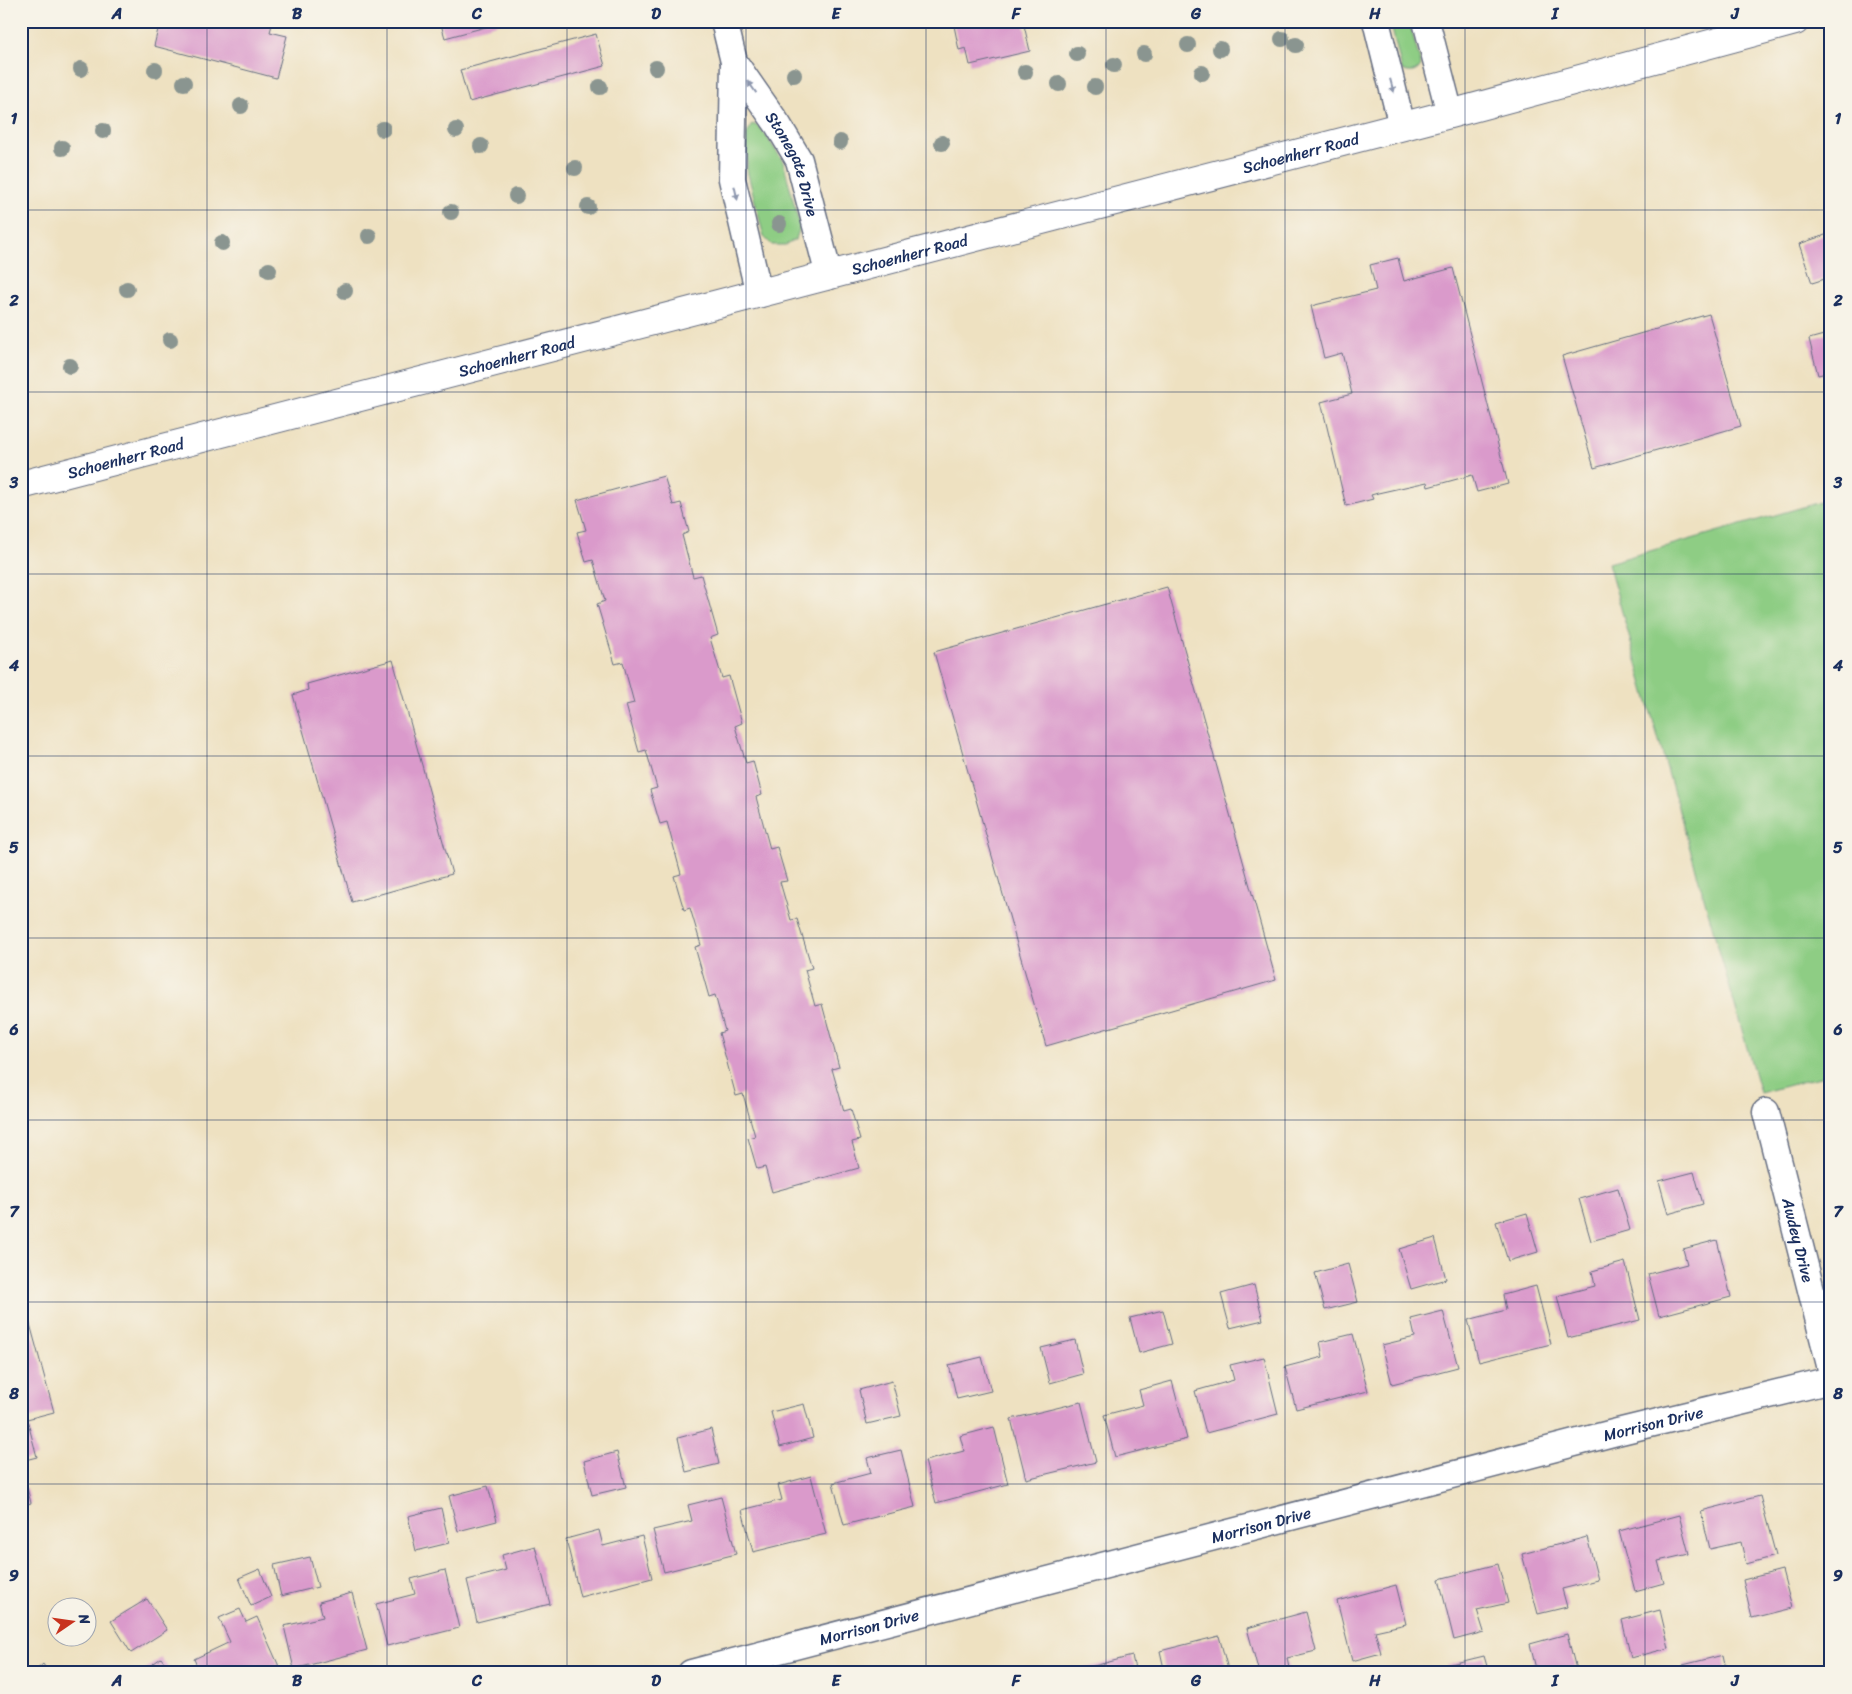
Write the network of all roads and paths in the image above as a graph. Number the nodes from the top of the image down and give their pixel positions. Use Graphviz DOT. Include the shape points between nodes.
graph roads {
  1 [pos="724,21"];
  2 [pos="1376,21"];
  3 [pos="1426,21"];
  4 [pos="1795,21"];
  5 [pos="734,62"];
  6 [pos="1450,114"];
  7 [pos="1402,126"];
  8 [pos="21,168"];
  9 [pos="21,177"];
  10 [pos="829,276"];
  11 [pos="760,294"];
  12 [pos="21,485"];
  13 [pos="1766,1112"];
  14 [pos="1831,1369"];
  15 [pos="1831,1380"];
  16 [pos="769,1663"];
  17 [pos="691,1673"];
  1 -- 5 [label="street, Stonegate Drive"];
  2 -- 7 [label="street, one-way"];
  3 -- 6 [label="street"];
  4 -- 6 [label="main road, Schoenherr Road"];
  10 -- 5 [label="street, Stonegate Drive, one-way" via="799,160"];
  5 -- 11 [label="street, Stonegate Drive, one-way" via="732,179"];
  6 -- 7 [label="main road, Schoenherr Road"];
  7 -- 10 [label="main road, Schoenherr Road"];
  8 -- 9 [label="path"];
  10 -- 11 [label="main road, Schoenherr Road"];
  11 -- 12 [label="main road, Schoenherr Road"];
  13 -- 14 [label="street, Awdey Drive"];
  15 -- 16 [label="street, Morrison Drive" via="1614,1433"];
  16 -- 17 [label="street, Morrison Drive"];
}
